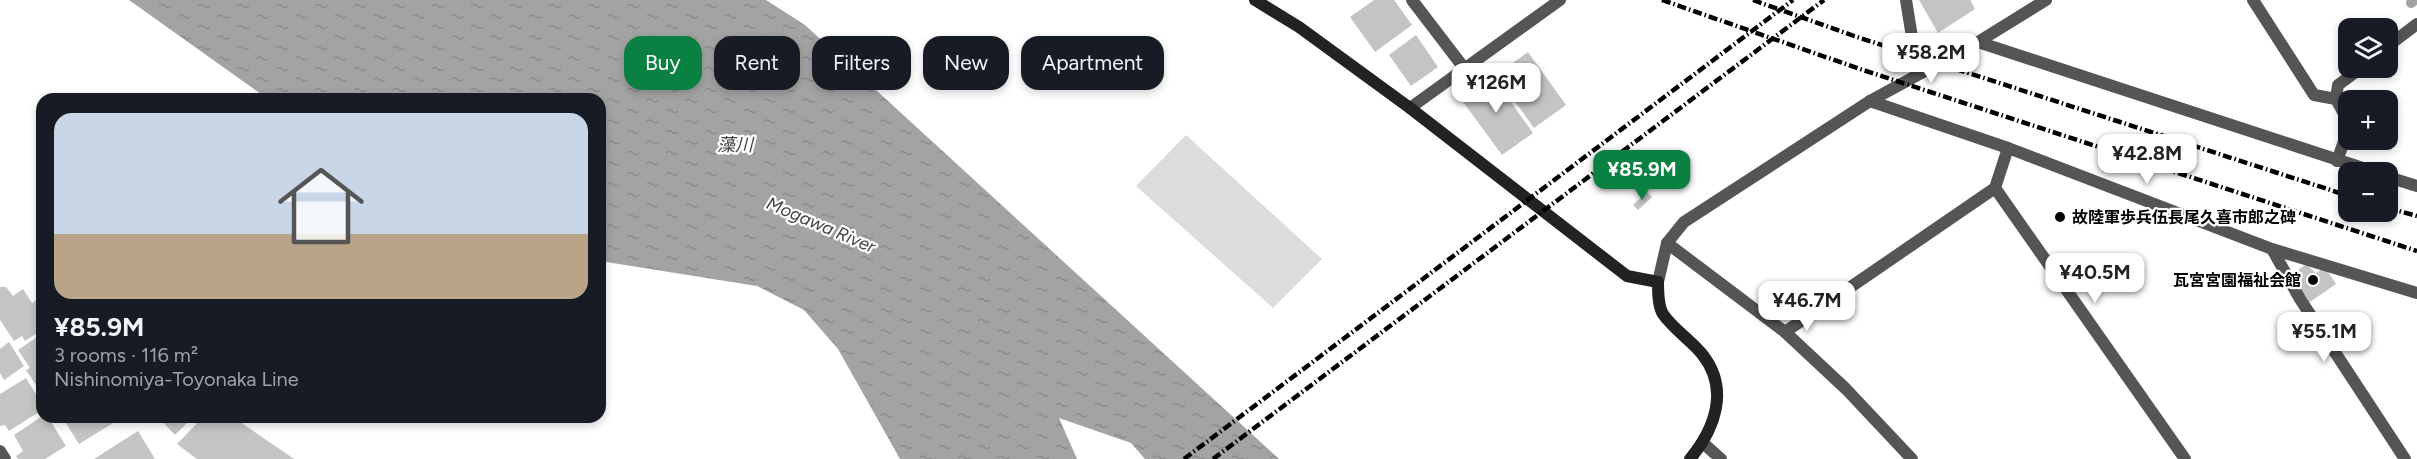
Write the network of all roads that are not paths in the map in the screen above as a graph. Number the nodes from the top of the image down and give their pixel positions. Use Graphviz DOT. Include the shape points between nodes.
graph roads {
  1 [pos="1255,0"];
  2 [pos="1412,0"];
  3 [pos="1560,0"];
  4 [pos="1906,0"];
  5 [pos="2046,0"];
  6 [pos="2253,0"];
  7 [pos="2417,24"];
  8 [pos="2398,38"];
  9 [pos="1978,42"];
  10 [pos="1464,68"];
  11 [pos="1918,74"];
  12 [pos="2348,78"];
  13 [pos="2336,99"];
  14 [pos="1870,101"];
  15 [pos="2338,103"];
  16 [pos="1410,108"];
  17 [pos="2008,148"];
  18 [pos="2341,150"];
  19 [pos="2337,161"];
  20 [pos="2340,162"];
  21 [pos="2398,180"];
  22 [pos="2417,186"];
  23 [pos="1995,188"];
  24 [pos="1667,243"];
  25 [pos="2272,249"];
  26 [pos="1658,282"];
  27 [pos="2417,293"];
  28 [pos="1785,332"];
  29 [pos="1703,443"];
  30 [pos="0,451"];
  31 [pos="5,459"];
  32 [pos="1690,459"];
  33 [pos="1721,459"];
  34 [pos="1912,459"];
  35 [pos="2185,459"];
  36 [pos="2405,459"];
  1 -- 16 [label="main road" via="1299,27"];
  2 -- 10 [label="street"];
  3 -- 10 [label="street"];
  4 -- 11 [label="street"];
  5 -- 9 [label="street"];
  6 -- 13 [label="street" via="2314,95"];
  7 -- 8 [label="street"];
  9 -- 11 [label="street"];
  9 -- 19 [label="street"];
  10 -- 16 [label="street"];
  11 -- 14 [label="street"];
  12 -- 13 [label="street" via="2338,86"];
  13 -- 15 [label="street"];
  14 -- 17 [label="street"];
  14 -- 24 [label="street" via="1684,222"];
  16 -- 26 [label="main road" via="1627,276"];
  17 -- 23 [label="street"];
  17 -- 25 [label="street"];
  18 -- 19 [label="street"];
  19 -- 20 [label="street"];
  21 -- 22 [label="street"];
  23 -- 28 [label="street"];
  23 -- 35 [label="street"];
  24 -- 26 [label="street"];
  24 -- 28 [label="street"];
  25 -- 27 [label="street"];
  25 -- 36 [label="street" via="2300,299"];
  26 -- 29 [label="main road" via="1663,314 1703,355 1712,371 1717,412"];
  28 -- 34 [label="street"];
  29 -- 32 [label="main road"];
  29 -- 33 [label="street"];
  30 -- 31 [label="street"];
}
